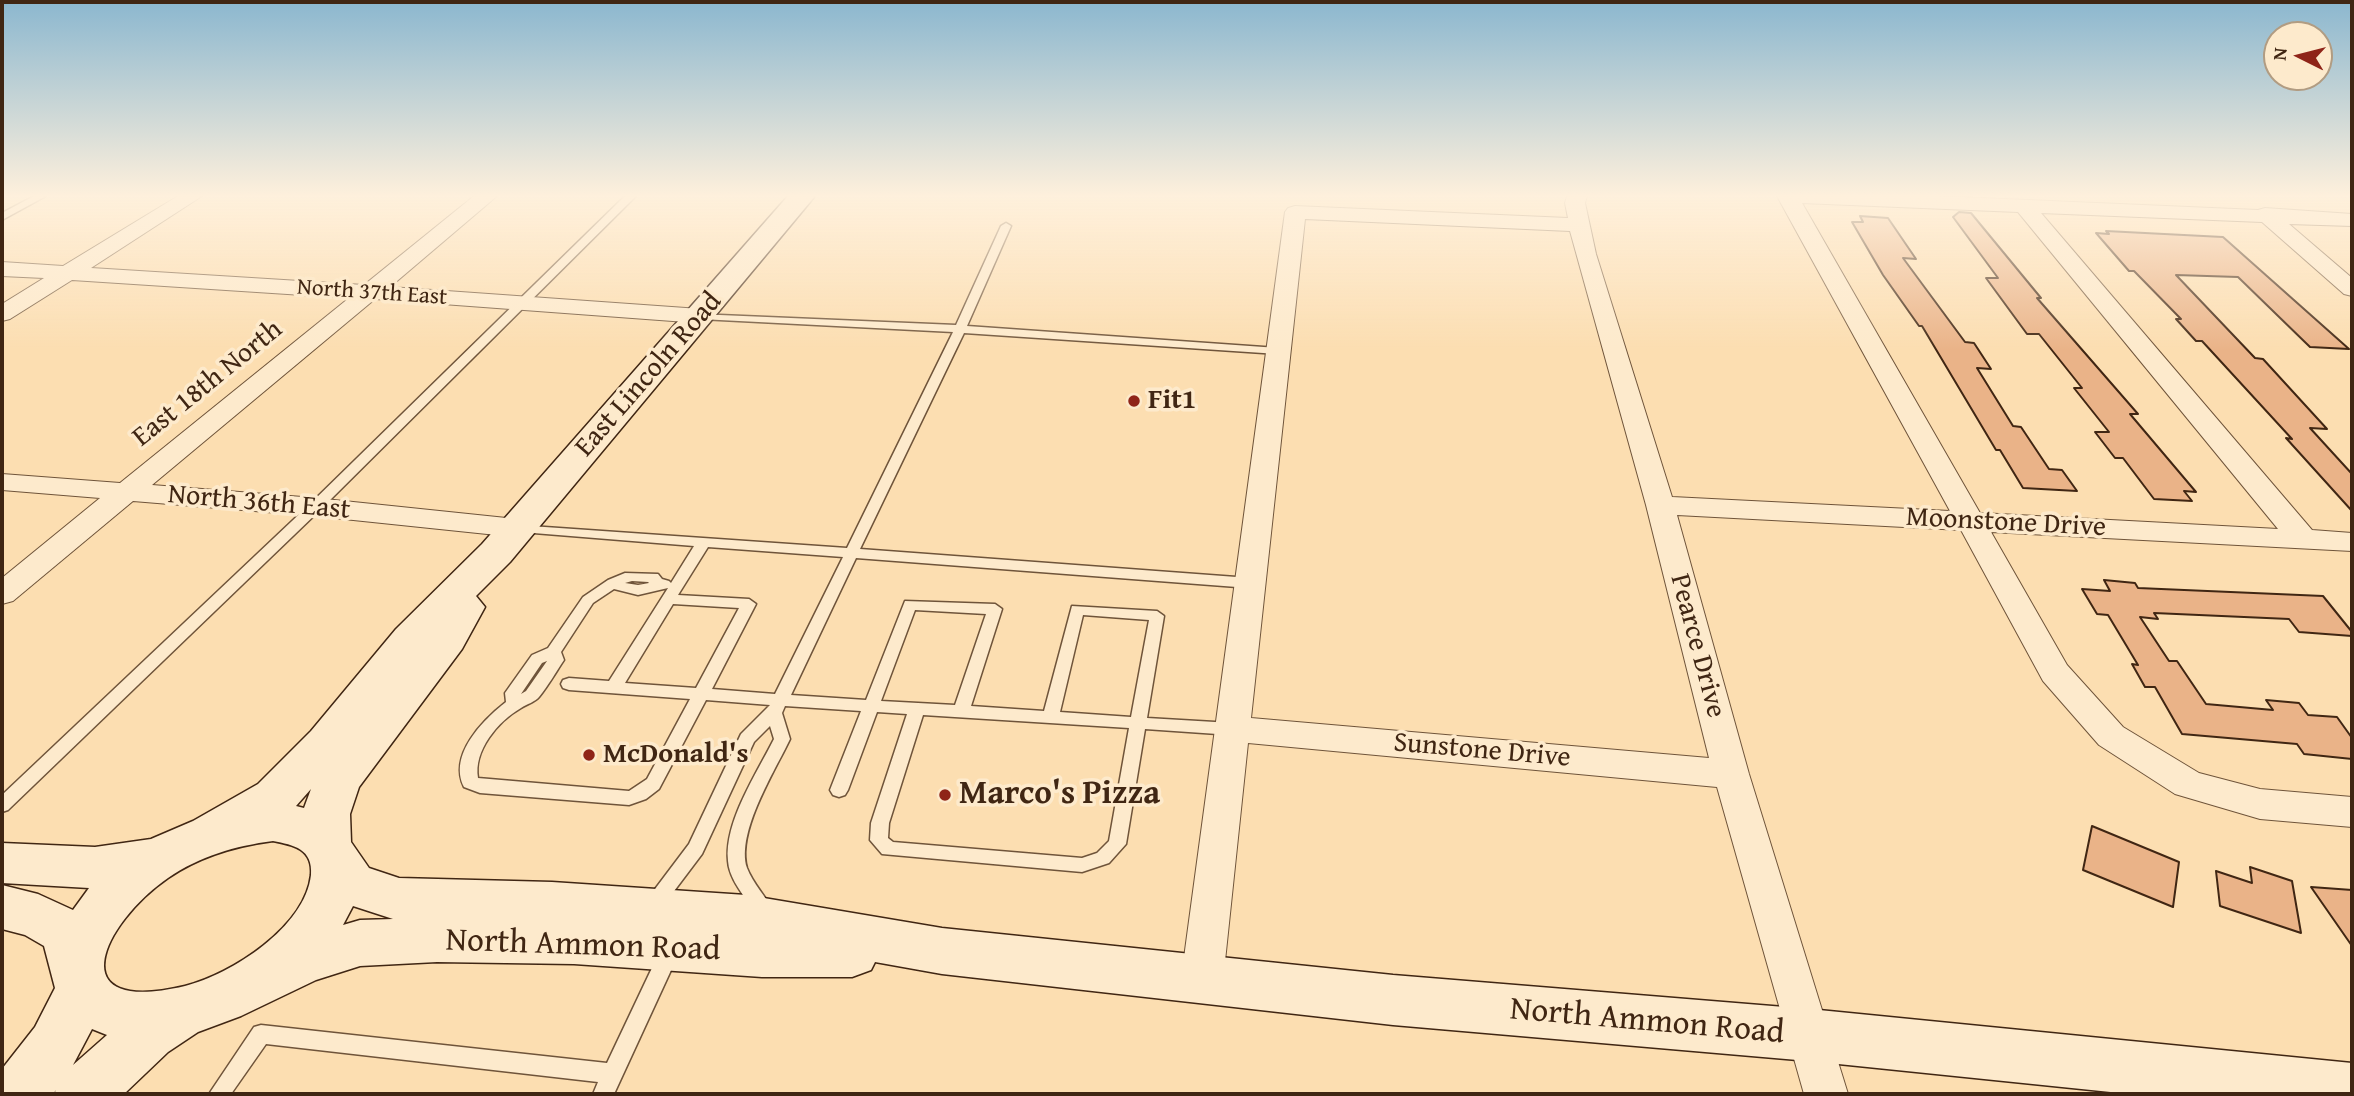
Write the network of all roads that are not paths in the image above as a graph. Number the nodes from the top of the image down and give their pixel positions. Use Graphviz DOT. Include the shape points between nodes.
graph roads {
  1 [pos="110,247"];
  2 [pos="425,247"];
  3 [pos="579,247"];
  4 [pos="759,247"];
  5 [pos="997,247"];
  6 [pos="1291,247"];
  7 [pos="1584,247"];
  8 [pos="1817,247"];
  9 [pos="2059,247"];
  10 [pos="2304,247"];
  11 [pos="2,269"];
  12 [pos="68,273"];
  13 [pos="2352,289"];
  14 [pos="369,293"];
  15 [pos="523,302"];
  16 [pos="2,314"];
  17 [pos="700,316"];
  18 [pos="960,329"];
  19 [pos="1278,351"];
  20 [pos="2,482"];
  21 [pos="125,492"];
  22 [pos="1660,505"];
  23 [pos="315,507"];
  24 [pos="1969,520"];
  25 [pos="2302,538"];
  26 [pos="506,540"];
  27 [pos="2352,542"];
  28 [pos="703,543"];
  29 [pos="850,555"];
  30 [pos="1250,583"];
  31 [pos="673,592"];
  32 [pos="2,594"];
  33 [pos="569,684"];
  34 [pos="614,687"];
  35 [pos="703,694"];
  36 [pos="871,706"];
  37 [pos="777,707"];
  38 [pos="917,709"];
  39 [pos="961,712"];
  40 [pos="1051,718"];
  41 [pos="1136,724"];
  42 [pos="1232,729"];
  43 [pos="1731,774"];
  44 [pos="839,790"];
  45 [pos="2,805"];
  46 [pos="2352,812"];
  47 [pos="211,834"];
  48 [pos="332,852"];
  49 [pos="164,856"];
  50 [pos="2,863"];
  51 [pos="2,906"];
  52 [pos="771,921"];
  53 [pos="660,929"];
  54 [pos="942,951"];
  55 [pos="79,976"];
  56 [pos="1202,980"];
  57 [pos="235,992"];
  58 [pos="183,1013"];
  59 [pos="1809,1035"];
  60 [pos="613,1074"];
  61 [pos="2352,1090"];
  62 [pos="18,1094"];
  63 [pos="83,1094"];
  64 [pos="219,1094"];
  65 [pos="603,1094"];
  66 [pos="1826,1094"];
  1 -- 12 [label="street"];
  2 -- 14 [label="street, East 18th North"];
  3 -- 15 [label="lane"];
  4 -- 17 [label="main road, East Lincoln Road"];
  5 -- 18 [label="lane"];
  6 -- 19 [label="street"];
  7 -- 22 [label="street, Pearce Drive"];
  8 -- 24 [label="street"];
  9 -- 25 [label="street"];
  10 -- 13 [label="street"];
  11 -- 12 [label="street, North 37th East"];
  12 -- 14 [label="street, North 37th East"];
  12 -- 16 [label="street"];
  14 -- 15 [label="street, North 37th East"];
  14 -- 21 [label="street, East 18th North"];
  15 -- 17 [label="street, North 37th East"];
  15 -- 23 [label="lane"];
  17 -- 18 [label="lane"];
  17 -- 26 [label="main road, East Lincoln Road"];
  18 -- 19 [label="lane"];
  18 -- 29 [label="lane"];
  19 -- 30 [label="street"];
  20 -- 21 [label="street, North 36th East"];
  21 -- 23 [label="street, North 36th East"];
  21 -- 32 [label="street, East 18th North"];
  22 -- 24 [label="street, Moonstone Drive"];
  22 -- 43 [label="street, Pearce Drive"];
  23 -- 26 [label="street, North 36th East"];
  23 -- 45 [label="lane"];
  24 -- 25 [label="street, Moonstone Drive"];
  24 -- 46 [label="street" via="2055,673 2111,736 2188,784 2260,804"];
  25 -- 27 [label="street, Moonstone Drive"];
  26 -- 28 [label="lane"];
  26 -- 47 [label="main road, East Lincoln Road" via="411,639 327,743 275,797"];
  26 -- 48 [label="main road, East Lincoln Road" via="447,639 338,780 326,814"];
  28 -- 29 [label="lane"];
  28 -- 31 [label="lane"];
  29 -- 30 [label="lane"];
  29 -- 37 [label="lane"];
  30 -- 42 [label="street"];
  31 -- 34 [label="lane"];
  31 -- 35 [label="lane" via="749,604"];
  31 -- 35 [label="lane" via="657,584 648,589 622,589 613,583 588,600 553,652 556,660 533,695 514,704 476,744 467,765 470,782 629,797 640,794 653,784"];
  33 -- 34 [label="lane"];
  34 -- 35 [label="lane"];
  35 -- 37 [label="lane"];
  36 -- 37 [label="lane"];
  36 -- 38 [label="lane"];
  36 -- 39 [label="lane" via="910,605 995,609"];
  36 -- 44 [label="lane"];
  37 -- 52 [label="lane" via="782,739 743,821 737,862"];
  37 -- 53 [label="lane" via="747,738"];
  38 -- 39 [label="lane"];
  38 -- 41 [label="lane" via="880,823 879,840 888,849 1082,865 1103,858 1117,844"];
  39 -- 40 [label="lane"];
  40 -- 41 [label="lane"];
  40 -- 41 [label="lane" via="1077,610 1157,616"];
  41 -- 42 [label="lane"];
  42 -- 43 [label="street, Sunstone Drive"];
  42 -- 56 [label="street"];
  43 -- 59 [label="street, Pearce Drive"];
  47 -- 48 [label="main road" via="273,822 306,828"];
  47 -- 49 [label="main road"];
  48 -- 53 [label="main road, North Ammon Road" via="352,884 399,899"];
  48 -- 57 [label="main road" via="335,889 321,919 296,950"];
  49 -- 50 [label="main road" via="91,870"];
  49 -- 55 [label="main road" via="113,895 88,929"];
  51 -- 55 [label="main road" via="38,916 65,932"];
  52 -- 53 [label="main road, North Ammon Road"];
  52 -- 54 [label="main road, North Ammon Road"];
  53 -- 54 [label="main road, North Ammon Road" via="762,954"];
  53 -- 57 [label="main road, North Ammon Road" via="574,941 360,943 303,961"];
  53 -- 60 [label="lane"];
  54 -- 56 [label="main road, North Ammon Road"];
  55 -- 58 [label="main road" via="103,1010 136,1018"];
  55 -- 62 [label="main road" via="74,1014"];
  56 -- 59 [label="main road, North Ammon Road"];
  57 -- 58 [label="main road"];
  58 -- 63 [label="main road" via="148,1034"];
  59 -- 61 [label="main road, North Ammon Road"];
  59 -- 66 [label="street, Pearce Drive"];
  60 -- 64 [label="lane" via="261,1034"];
  60 -- 65 [label="lane"];
}
